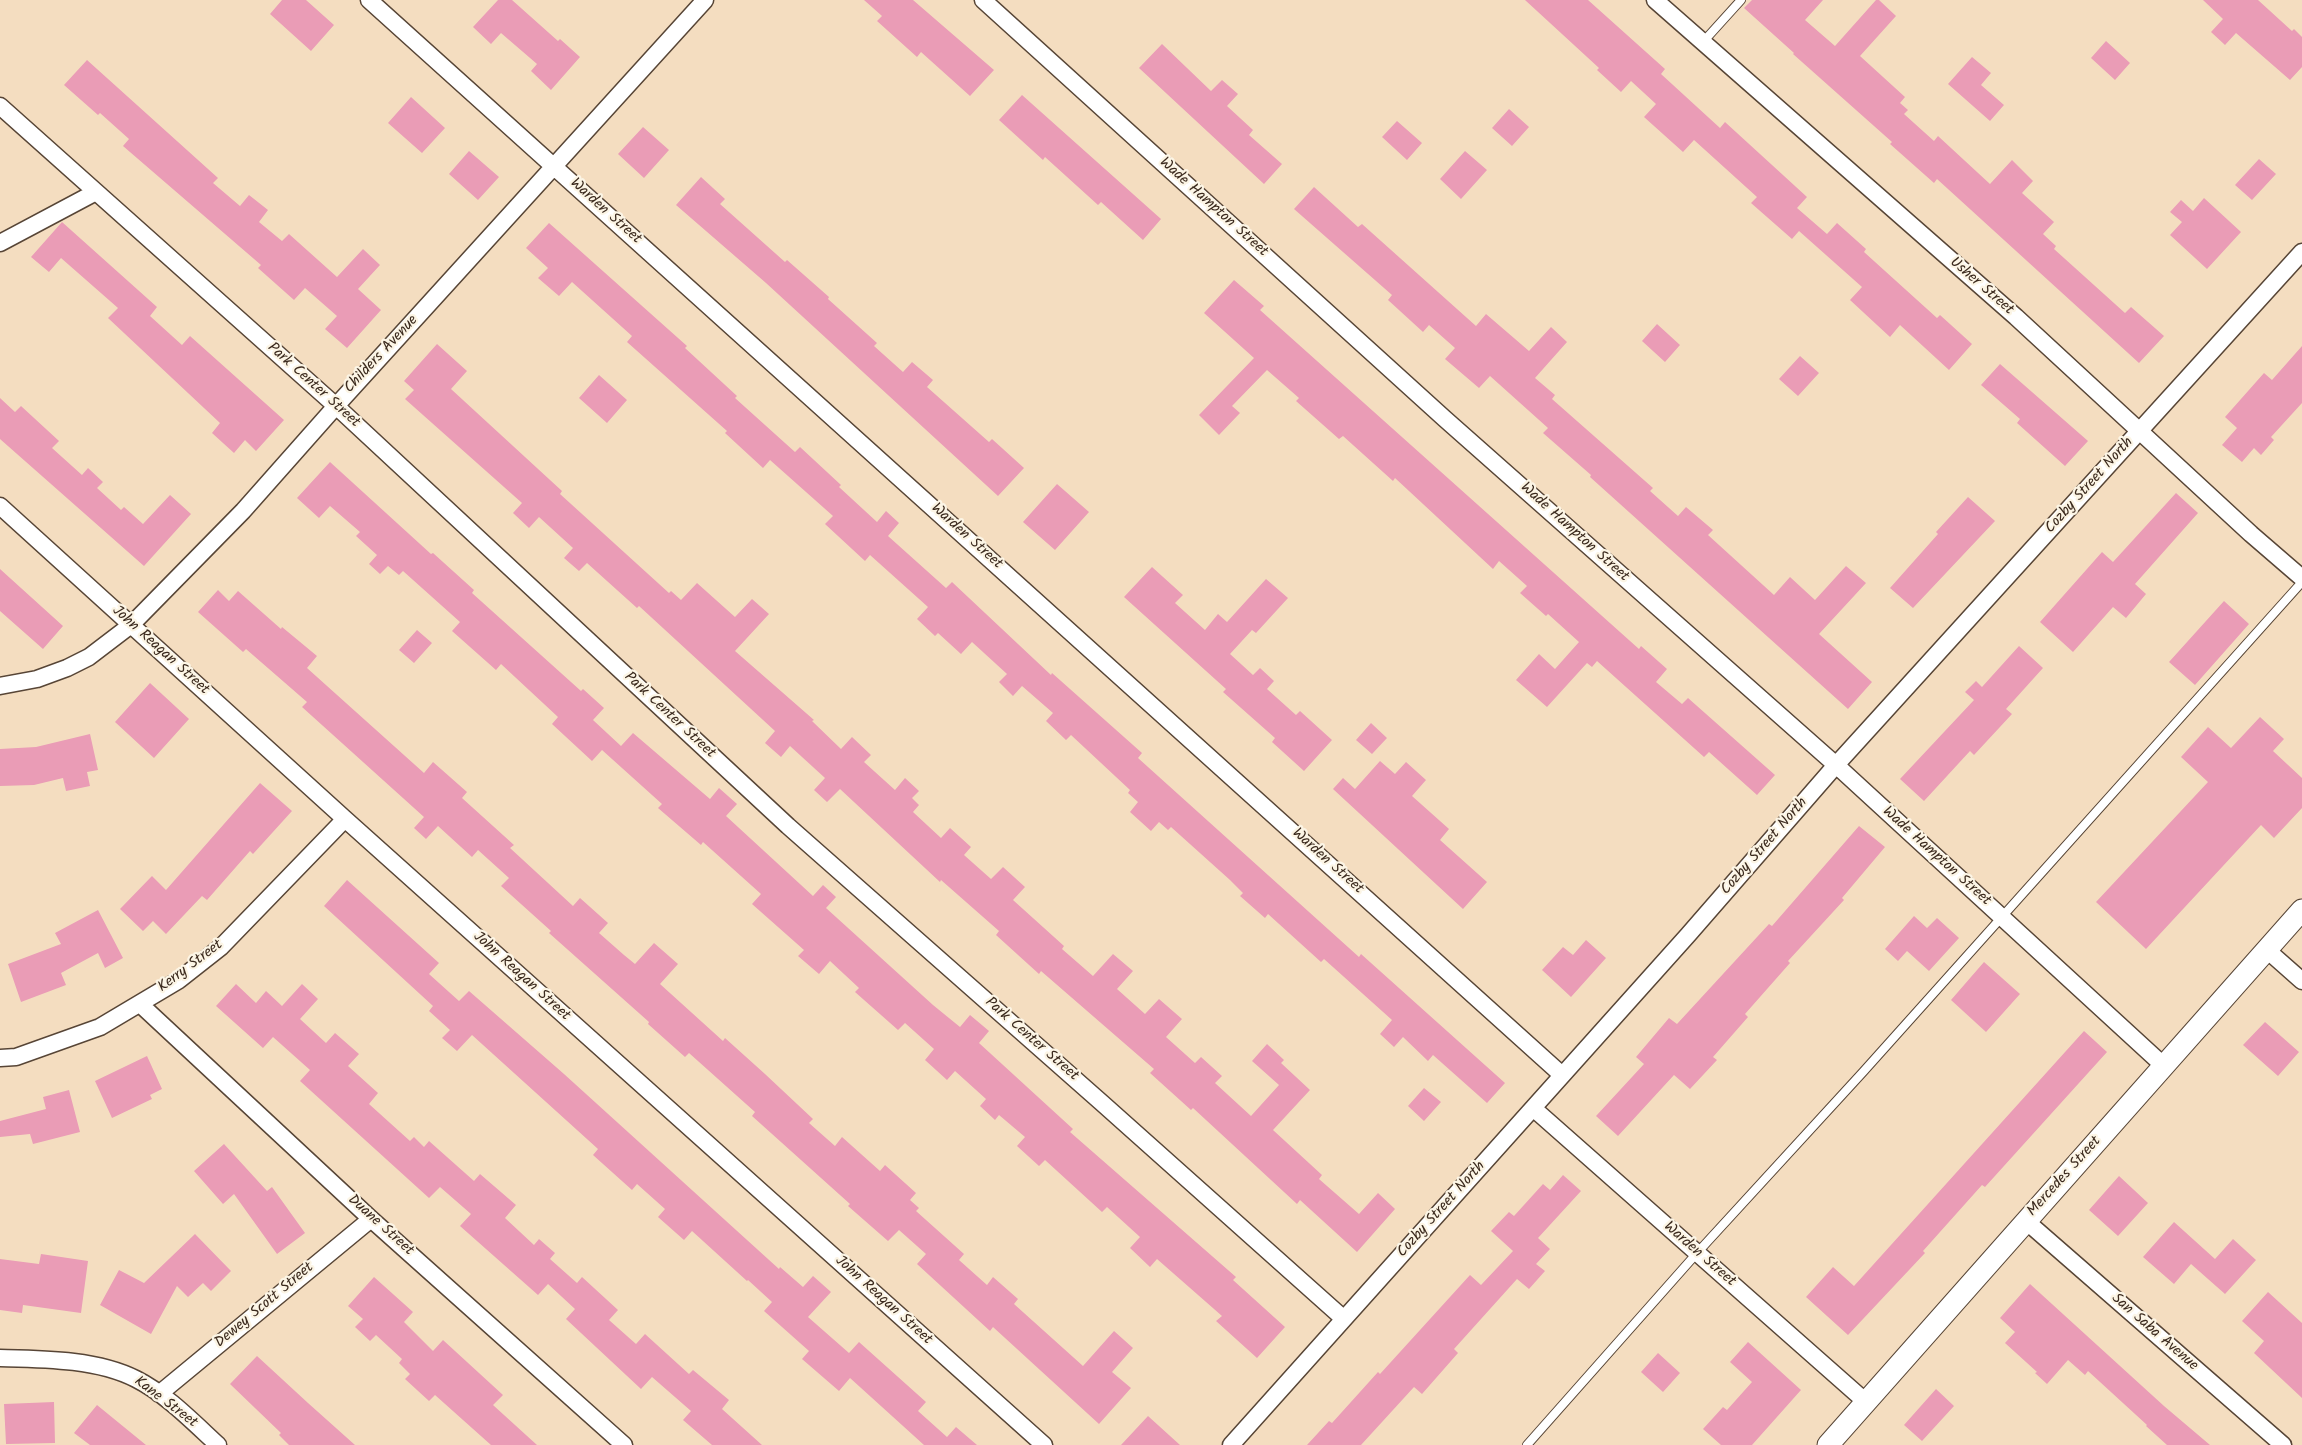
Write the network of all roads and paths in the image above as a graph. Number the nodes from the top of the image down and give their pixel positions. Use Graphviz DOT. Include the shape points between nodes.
graph roads {
  1 [pos="369,0"];
  2 [pos="705,0"];
  3 [pos="983,0"];
  4 [pos="1655,0"];
  5 [pos="1741,0"];
  6 [pos="1702,42"];
  7 [pos="0,106"];
  8 [pos="555,167"];
  9 [pos="96,192"];
  10 [pos="0,243"];
  11 [pos="2302,252"];
  12 [pos="336,406"];
  13 [pos="2139,431"];
  14 [pos="0,506"];
  15 [pos="2302,580"];
  16 [pos="131,625"];
  17 [pos="0,686"];
  18 [pos="1836,765"];
  19 [pos="345,819"];
  20 [pos="2302,910"];
  21 [pos="2001,917"];
  22 [pos="2267,950"];
  23 [pos="2302,981"];
  24 [pos="140,1004"];
  25 [pos="0,1058"];
  26 [pos="2164,1066"];
  27 [pos="1562,1075"];
  28 [pos="1533,1108"];
  29 [pos="372,1219"];
  30 [pos="2026,1221"];
  31 [pos="1697,1253"];
  32 [pos="1344,1320"];
  33 [pos="0,1358"];
  34 [pos="159,1394"];
  35 [pos="1866,1402"];
  36 [pos="218,1445"];
  37 [pos="624,1445"];
  38 [pos="1044,1445"];
  39 [pos="1231,1445"];
  40 [pos="1527,1445"];
  41 [pos="1828,1445"];
  42 [pos="2283,1445"];
  1 -- 8 [label="street, Warden Street"];
  2 -- 8 [label="street, Childers Avenue"];
  3 -- 18 [label="street, Wade Hampton Street" via="1445,419"];
  4 -- 6 [label="street, Usher Street"];
  5 -- 6 [label="lane"];
  6 -- 13 [label="street, Usher Street" via="2016,317"];
  7 -- 9 [label="street, Park Center Street"];
  8 -- 12 [label="street, Childers Avenue"];
  8 -- 27 [label="street, Warden Street"];
  9 -- 10 [label="street"];
  9 -- 12 [label="street, Park Center Street"];
  11 -- 13 [label="street, Cozby Street North"];
  12 -- 16 [label="street, Childers Avenue" via="243,511"];
  12 -- 32 [label="street, Park Center Street" via="788,826"];
  13 -- 15 [label="street, Usher Street"];
  13 -- 18 [label="street, Cozby Street North"];
  14 -- 16 [label="street, John Reagan Street"];
  15 -- 21 [label="lane"];
  16 -- 17 [label="street, Childers Avenue" via="89,657 67,668"];
  16 -- 19 [label="street, John Reagan Street"];
  18 -- 21 [label="street, Wade Hampton Street"];
  18 -- 27 [label="street, Cozby Street North"];
  19 -- 24 [label="street, Kerry Street" via="221,946"];
  19 -- 38 [label="street, John Reagan Street"];
  20 -- 22 [label="street, Mercedes Street"];
  21 -- 26 [label="street, Wade Hampton Street"];
  21 -- 31 [label="lane"];
  22 -- 23 [label="street"];
  22 -- 26 [label="street, Mercedes Street"];
  24 -- 25 [label="street, Kerry Street" via="100,1027 16,1057"];
  24 -- 29 [label="street, Duane Street"];
  26 -- 30 [label="street, Mercedes Street"];
  27 -- 28 [label="street, Cozby Street North"];
  28 -- 31 [label="street, Warden Street"];
  28 -- 32 [label="street, Cozby Street North"];
  29 -- 34 [label="street, Dewey Scott Street"];
  29 -- 37 [label="street, Duane Street"];
  30 -- 35 [label="street, Mercedes Street"];
  30 -- 42 [label="street, San Saba Avenue"];
  31 -- 35 [label="street, Warden Street"];
  31 -- 40 [label="lane"];
  32 -- 39 [label="street, Cozby Street North"];
  33 -- 34 [label="street, Kane Street" via="111,1368"];
  34 -- 36 [label="street, Kane Street"];
  35 -- 41 [label="street, Mercedes Street"];
}
